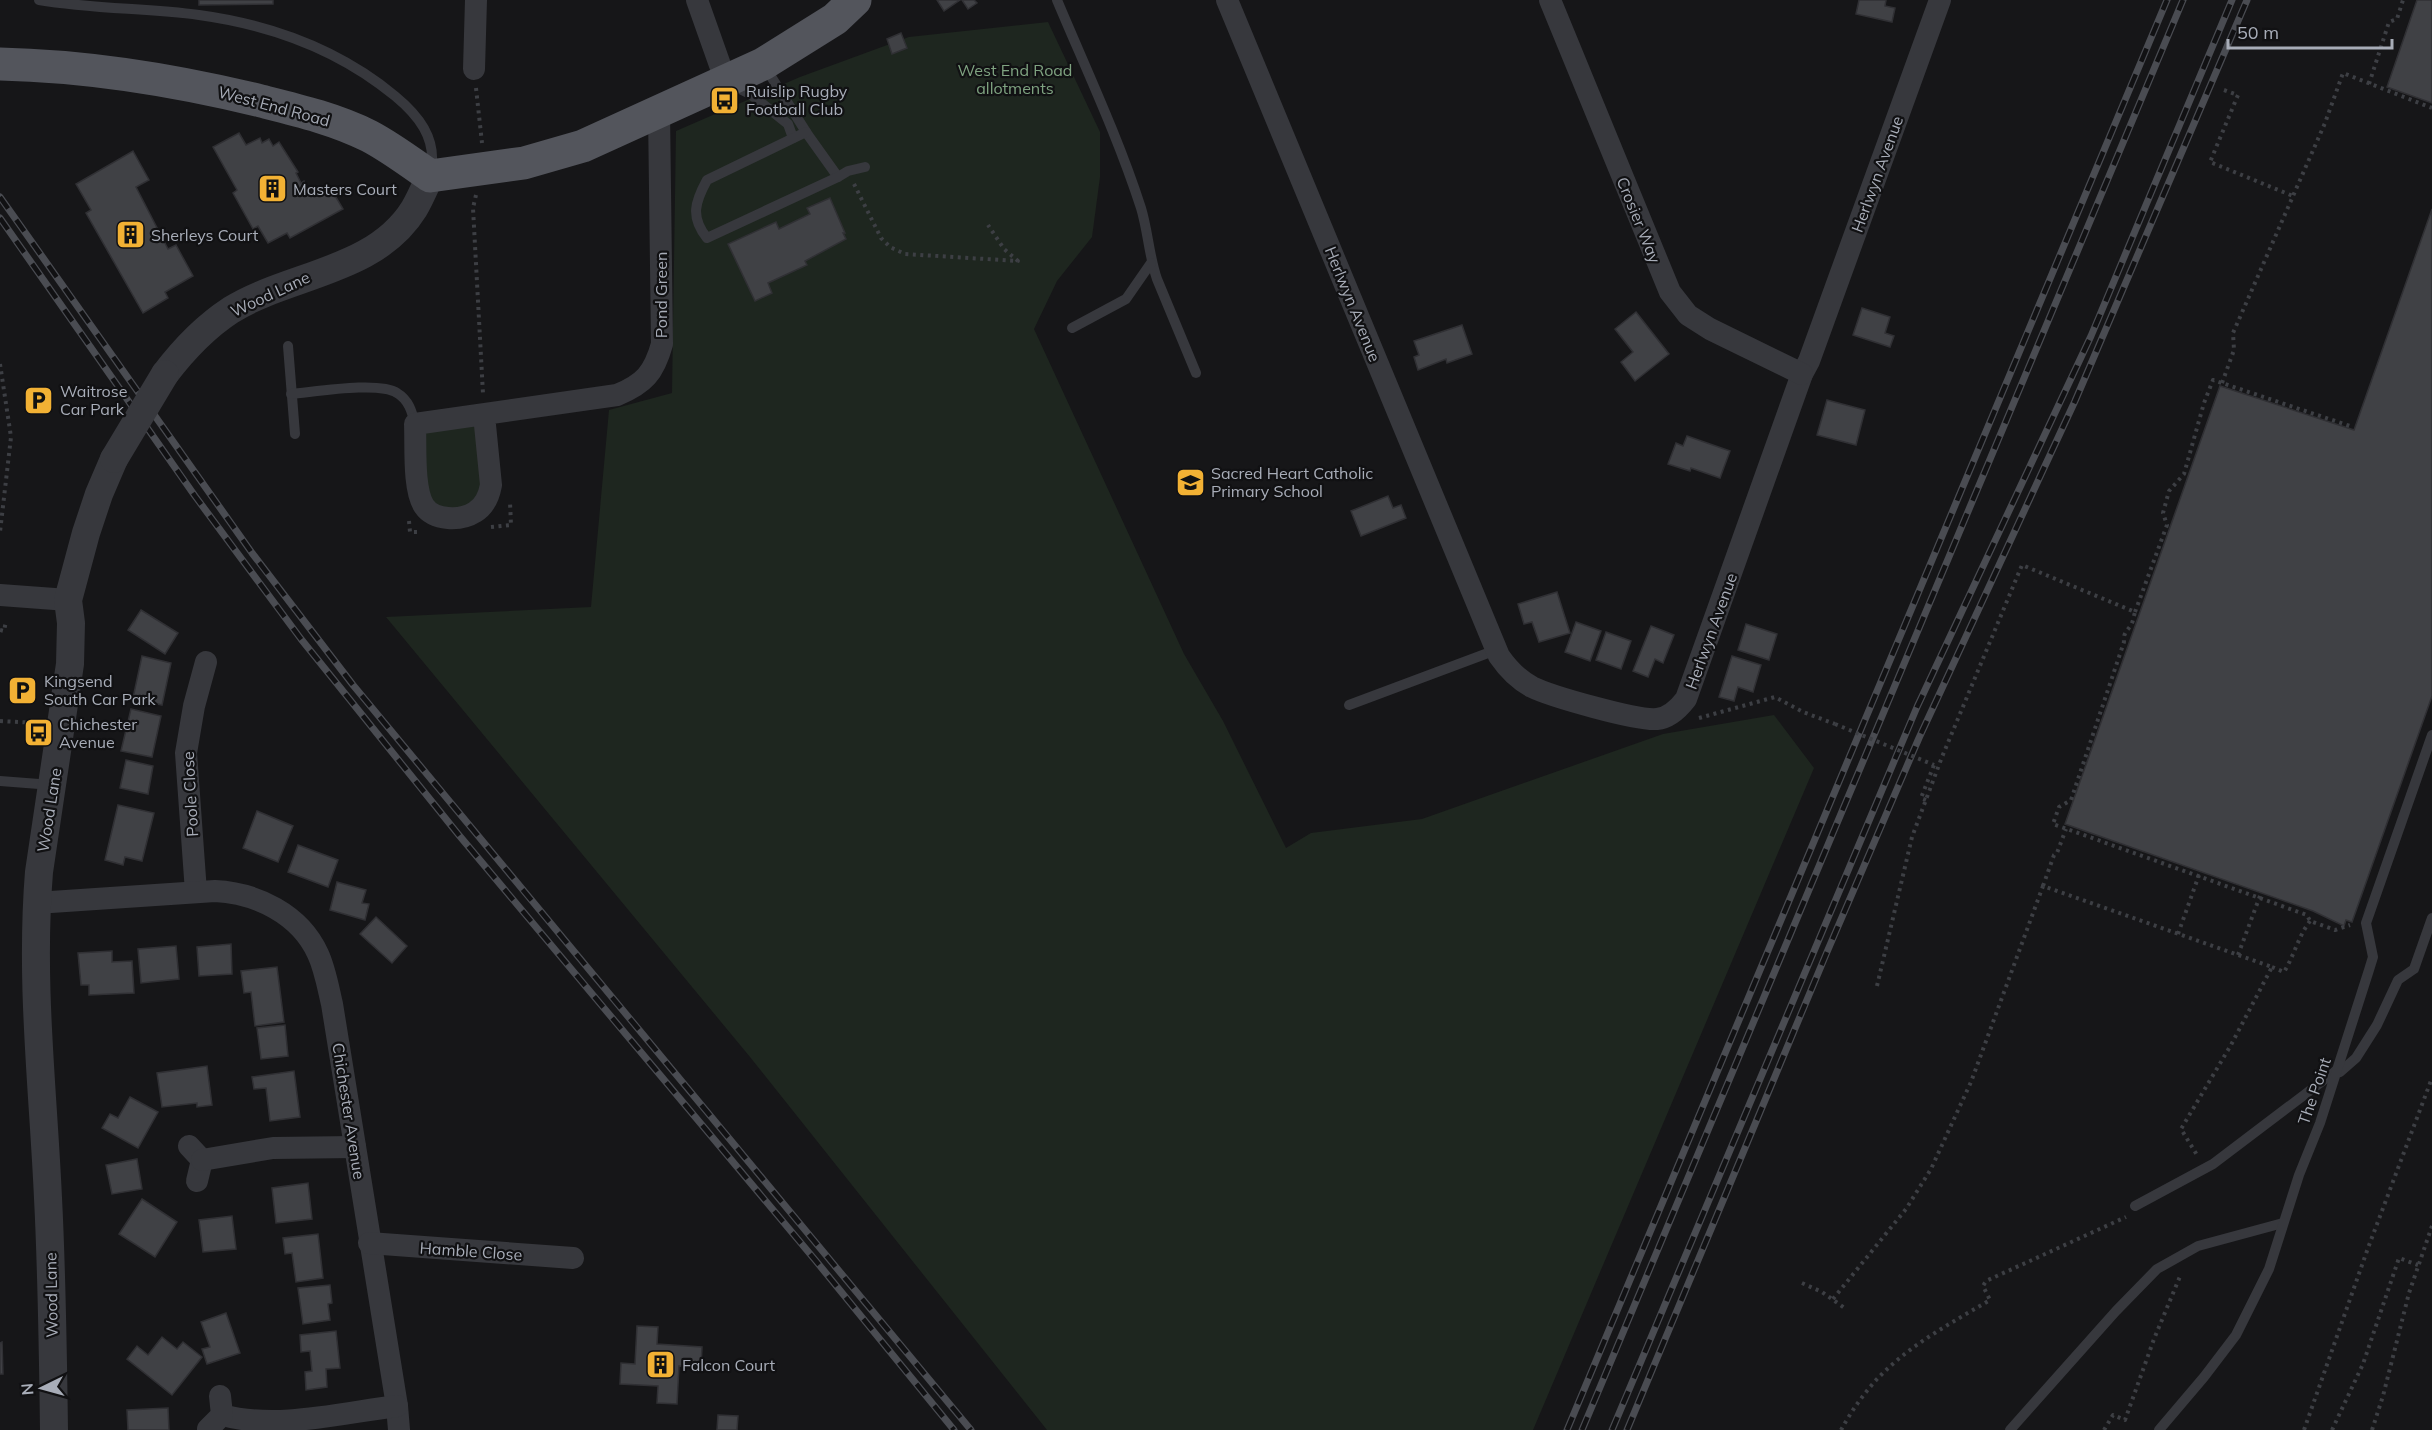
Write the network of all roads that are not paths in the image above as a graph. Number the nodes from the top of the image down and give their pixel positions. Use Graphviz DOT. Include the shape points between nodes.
graph roads {
  1 [pos="39,0"];
  2 [pos="476,0"];
  3 [pos="697,0"];
  4 [pos="855,0"];
  5 [pos="862,0"];
  6 [pos="873,0"];
  7 [pos="1057,0"];
  8 [pos="1227,0"];
  9 [pos="1550,0"];
  10 [pos="1940,0"];
  11 [pos="763,64"];
  12 [pos="12,65"];
  13 [pos="474,69"];
  14 [pos="726,82"];
  15 [pos="658,111"];
  16 [pos="806,132"];
  17 [pos="793,138"];
  18 [pos="865,167"];
  19 [pos="430,176"];
  20 [pos="838,177"];
  21 [pos="1151,263"];
  22 [pos="1072,328"];
  23 [pos="288,346"];
  24 [pos="1196,373"];
  25 [pos="1802,374"];
  26 [pos="291,394"];
  27 [pos="484,415"];
  28 [pos="415,424"];
  29 [pos="295,434"];
  30 [pos="0,595"];
  31 [pos="68,600"];
  32 [pos="1496,650"];
  33 [pos="206,662"];
  34 [pos="1348,705"];
  35 [pos="2432,735"];
  36 [pos="0,781"];
  37 [pos="52,785"];
  38 [pos="196,892"];
  39 [pos="36,903"];
  40 [pos="2432,918"];
  41 [pos="2337,1070"];
  42 [pos="355,1147"];
  43 [pos="196,1162"];
  44 [pos="2135,1206"];
  45 [pos="2283,1223"];
  46 [pos="369,1244"];
  47 [pos="573,1258"];
  48 [pos="397,1406"];
  49 [pos="216,1413"];
  50 [pos="54,1430"];
  51 [pos="399,1430"];
  52 [pos="2010,1430"];
  53 [pos="2159,1430"];
  1 -- 19 [label="lane" via="199,15 265,28 328,51 372,78 421,122 432,148"];
  2 -- 13 [label="street"];
  3 -- 14 [label="street"];
  4 -- 11 [label="main road" via="835,19"];
  5 -- 6 [label="main road"];
  7 -- 21 [label="lane" via="1117,140 1141,210"];
  8 -- 32 [label="street, Herlwyn Avenue"];
  9 -- 25 [label="street, Crosier Way" via="1670,292 1688,315 1710,329"];
  10 -- 25 [label="street, Herlwyn Avenue"];
  11 -- 14 [label="main road"];
  11 -- 16 [label="lane"];
  12 -- 19 [label="main road, West End Road" via="129,75 304,111 368,136"];
  14 -- 15 [label="main road"];
  14 -- 17 [label="lane" via="750,94 788,124"];
  15 -- 19 [label="main road" via="553,156 498,168"];
  15 -- 27 [label="street, Pond Green" via="662,344 657,362 647,376 617,395"];
  16 -- 17 [label="lane"];
  16 -- 20 [label="lane"];
  17 -- 20 [label="lane" via="707,180 699,194 696,213 706,238"];
  18 -- 20 [label="lane"];
  19 -- 31 [label="street, Wood Lane, bridge" via="414,210 380,245 232,310 184,349 114,459 86,533"];
  21 -- 22 [label="lane" via="1126,299"];
  21 -- 24 [label="lane"];
  23 -- 26 [label="lane"];
  25 -- 32 [label="street, Herlwyn Avenue" via="1686,699 1677,711 1657,719 1620,714 1533,688 1511,674"];
  26 -- 28 [label="lane" via="390,389 406,401"];
  26 -- 29 [label="lane"];
  27 -- 28 [label="street, Pond Green"];
  27 -- 28 [label="street" via="491,485 483,504 469,515 441,518 425,507 418,489"];
  30 -- 31 [label="street"];
  31 -- 37 [label="street, Wood Lane" via="70,664"];
  32 -- 34 [label="lane"];
  33 -- 38 [label="street, Poole Close" via="186,753"];
  35 -- 41 [label="lane, The Point" via="2366,923 2373,957"];
  36 -- 37 [label="lane"];
  37 -- 39 [label="street, Wood Lane"];
  38 -- 39 [label="street, Chichester Avenue"];
  38 -- 42 [label="street, Chichester Avenue" via="233,892 270,905 305,934 317,953 332,1004"];
  39 -- 50 [label="street, Wood Lane" via="35,997 48,1199"];
  40 -- 41 [label="lane" via="2414,969 2398,980 2356,1059 2340,1072"];
  41 -- 44 [label="lane" via="2205,1169"];
  41 -- 45 [label="lane, The Point"];
  42 -- 43 [label="street" via="273,1148"];
  42 -- 46 [label="street, Chichester Avenue"];
  45 -- 52 [label="lane" via="2199,1246 2157,1269"];
  45 -- 53 [label="lane, The Point" via="2269,1269 2236,1335"];
  46 -- 47 [label="street, Hamble Close"];
  46 -- 48 [label="street, Chichester Avenue"];
  48 -- 49 [label="street" via="279,1422 247,1422"];
  48 -- 51 [label="street, Chichester Avenue"];
}
